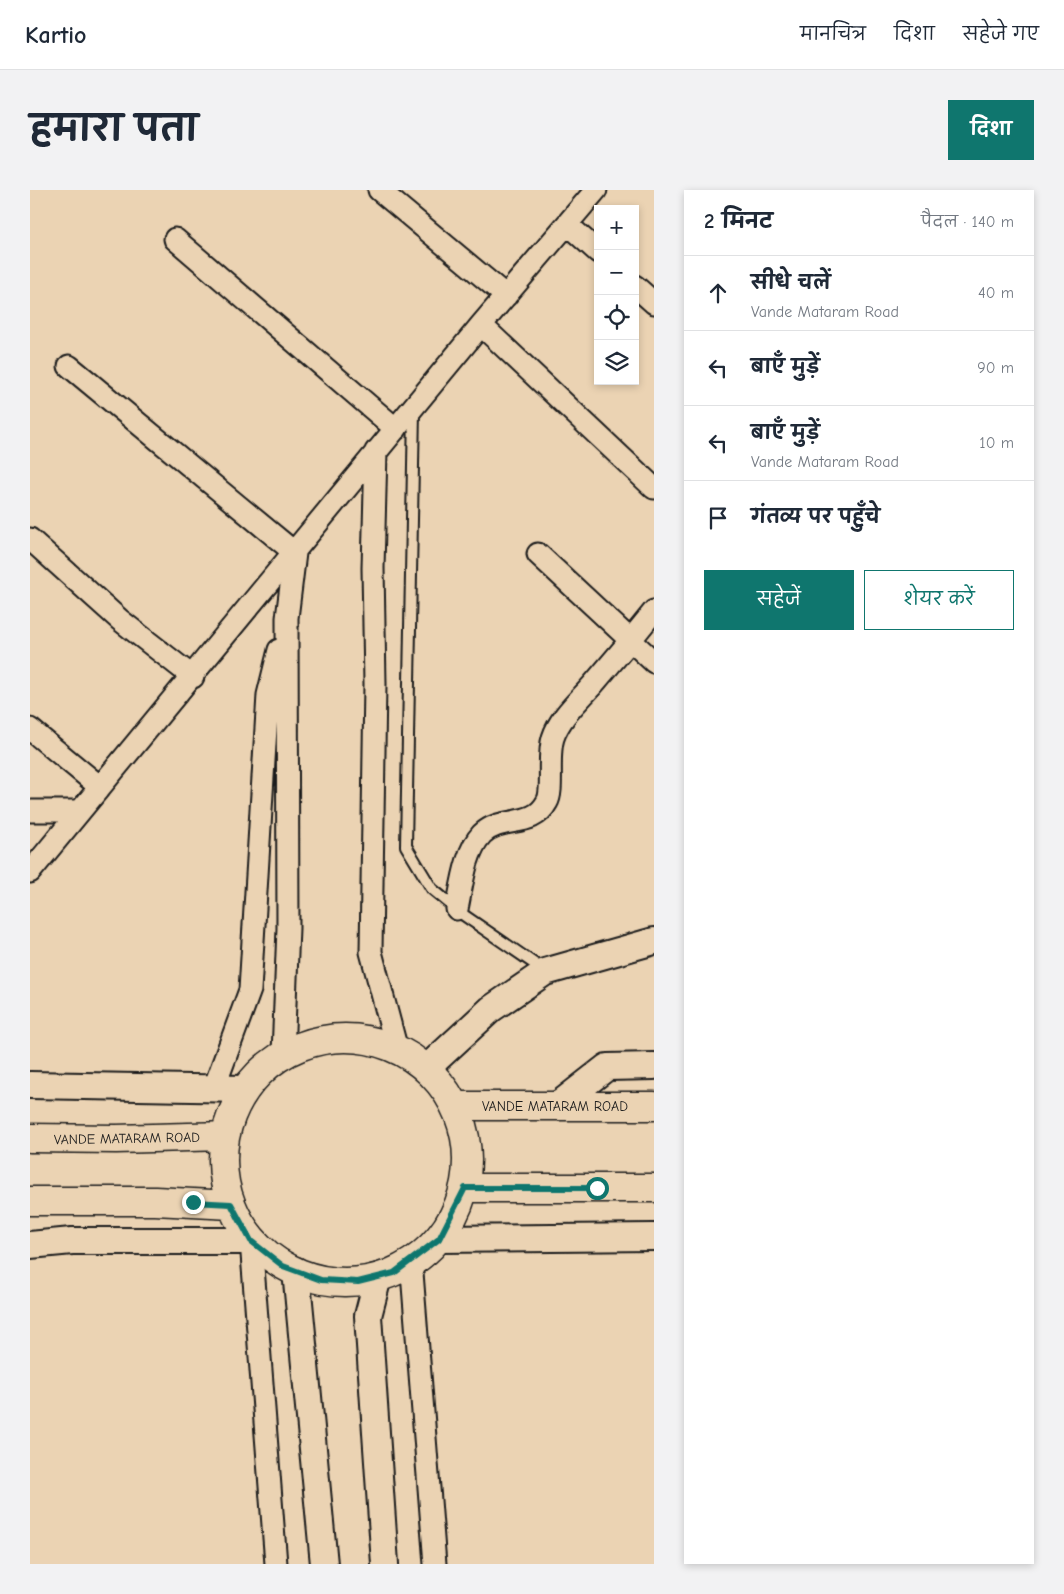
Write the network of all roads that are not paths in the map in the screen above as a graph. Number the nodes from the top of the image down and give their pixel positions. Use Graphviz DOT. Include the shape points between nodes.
graph roads {
  1 [pos="379,190"];
  2 [pos="596,190"];
  3 [pos="568,226"];
  4 [pos="176,240"];
  5 [pos="596,250"];
  6 [pos="639,290"];
  7 [pos="506,296"];
  8 [pos="654,303"];
  9 [pos="481,325"];
  10 [pos="69,366"];
  11 [pos="414,407"];
  12 [pos="396,429"];
  13 [pos="376,452"];
  14 [pos="654,488"];
  15 [pos="30,539"];
  16 [pos="295,553"];
  17 [pos="538,554"];
  18 [pos="654,611"];
  19 [pos="287,618"];
  20 [pos="631,642"];
  21 [pos="654,662"];
  22 [pos="193,677"];
  23 [pos="30,729"];
  24 [pos="100,787"];
  25 [pos="30,811"];
  26 [pos="79,811"];
  27 [pos="30,872"];
  28 [pos="457,909"];
  29 [pos="654,941"];
  30 [pos="546,972"];
  31 [pos="397,1050"];
  32 [pos="283,1054"];
  33 [pos="654,1066"];
  34 [pos="428,1067"];
  35 [pos="30,1085"];
  36 [pos="214,1088"];
  37 [pos="245,1089"];
  38 [pos="457,1106"];
  39 [pos="557,1106"];
  40 [pos="654,1106"];
  41 [pos="225,1136"];
  42 [pos="30,1138"];
  43 [pos="465,1188"];
  44 [pos="654,1188"];
  45 [pos="30,1202"];
  46 [pos="231,1204"];
  47 [pos="654,1237"];
  48 [pos="439,1239"];
  49 [pos="251,1241"];
  50 [pos="30,1245"];
  51 [pos="411,1260"];
  52 [pos="296,1271"];
  53 [pos="378,1277"];
  54 [pos="276,1564"];
  55 [pos="324,1564"];
  56 [pos="385,1564"];
  57 [pos="435,1564"];
  1 -- 7 [label="street"];
  2 -- 3 [label="street"];
  3 -- 5 [label="street"];
  3 -- 7 [label="street"];
  4 -- 12 [label="street"];
  6 -- 8 [label="street"];
  7 -- 9 [label="street"];
  9 -- 11 [label="street"];
  9 -- 14 [label="street"];
  10 -- 16 [label="street"];
  11 -- 12 [label="street"];
  11 -- 28 [label="lane" via="406,846 432,889"];
  12 -- 13 [label="street"];
  13 -- 16 [label="street"];
  13 -- 31 [label="street" via="371,952"];
  15 -- 22 [label="street" via="120,620"];
  16 -- 19 [label="street"];
  16 -- 22 [label="street"];
  17 -- 20 [label="street"];
  18 -- 20 [label="street"];
  19 -- 32 [label="street" via="288,928"];
  19 -- 36 [label="street" via="268,695 250,990"];
  20 -- 21 [label="street"];
  20 -- 28 [label="street" via="562,719 549,757 549,800 540,813 528,820 495,826 482,835 467,867"];
  22 -- 24 [label="street"];
  23 -- 24 [label="street"];
  24 -- 26 [label="street"];
  25 -- 26 [label="street"];
  26 -- 27 [label="street"];
  28 -- 30 [label="lane"];
  29 -- 30 [label="street"];
  30 -- 34 [label="street" via="490,1009"];
  31 -- 32 [label="main road" via="383,1042 331,1037"];
  31 -- 34 [label="main road"];
  32 -- 37 [label="main road"];
  33 -- 39 [label="street" via="607,1066"];
  34 -- 38 [label="main road"];
  35 -- 36 [label="street"];
  36 -- 37 [label="street"];
  37 -- 41 [label="main road"];
  38 -- 39 [label="main road, VANDE MATARAM ROAD"];
  38 -- 43 [label="main road" via="468,1146"];
  39 -- 40 [label="main road, VANDE MATARAM ROAD"];
  41 -- 42 [label="main road, VANDE MATARAM ROAD"];
  41 -- 46 [label="main road" via="223,1171"];
  43 -- 44 [label="main road"];
  43 -- 48 [label="main road"];
  45 -- 46 [label="main road" via="156,1200"];
  46 -- 49 [label="main road"];
  47 -- 48 [label="street"];
  48 -- 51 [label="main road"];
  49 -- 50 [label="street" via="72,1241"];
  49 -- 52 [label="main road" via="283,1266"];
  49 -- 54 [label="street"];
  51 -- 53 [label="main road" via="394,1273"];
  51 -- 57 [label="street"];
  52 -- 53 [label="main road" via="321,1280 358,1282"];
  52 -- 55 [label="street"];
  53 -- 56 [label="street" via="368,1316"];
}
